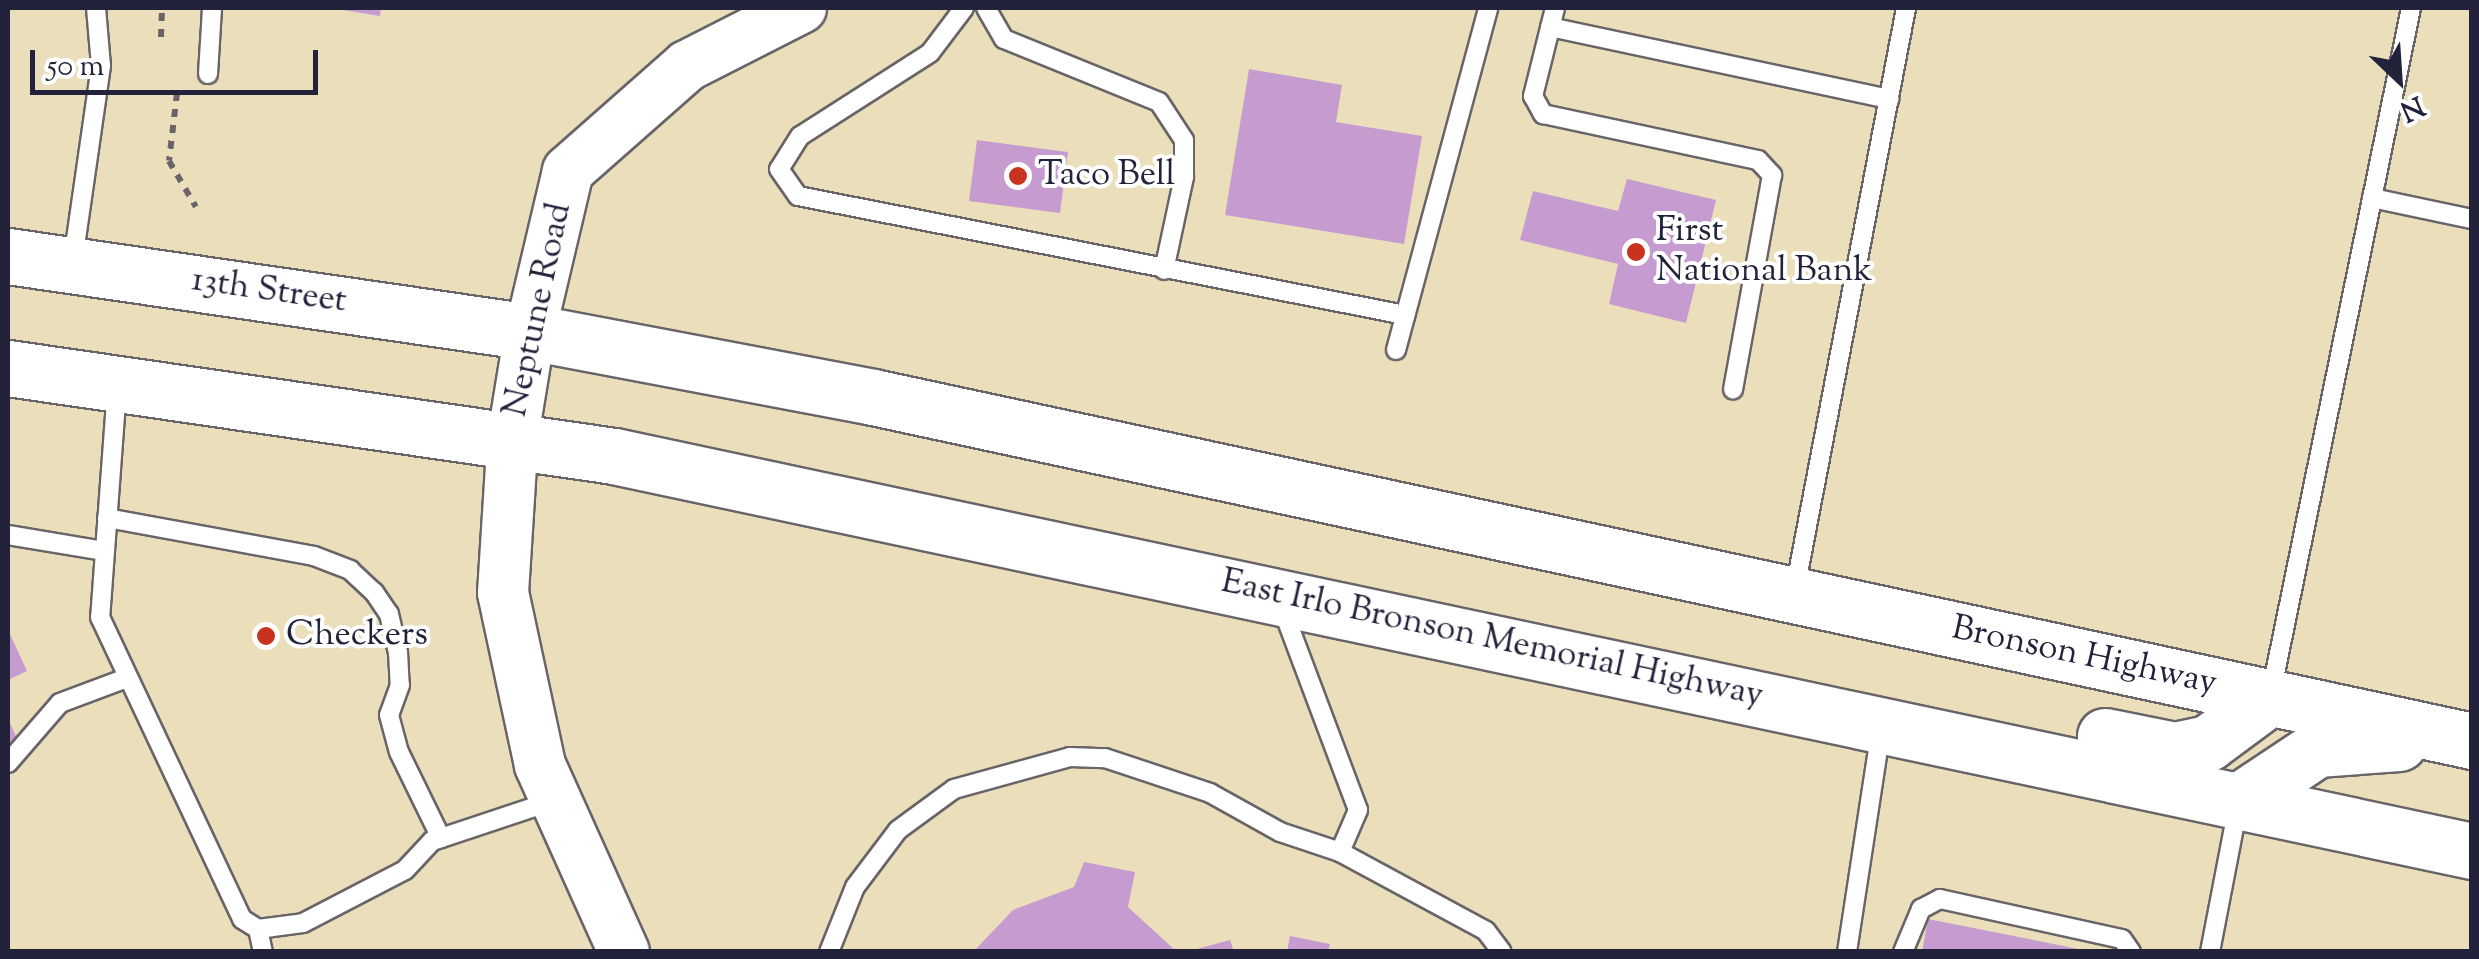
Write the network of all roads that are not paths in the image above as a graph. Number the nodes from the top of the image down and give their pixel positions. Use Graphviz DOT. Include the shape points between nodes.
graph roads {
  1 [pos="96,8"];
  2 [pos="212,8"];
  3 [pos="802,8"];
  4 [pos="964,8"];
  5 [pos="986,8"];
  6 [pos="1488,8"];
  7 [pos="1556,8"];
  8 [pos="1906,8"];
  9 [pos="2411,8"];
  10 [pos="1550,27"];
  11 [pos="208,74"];
  12 [pos="1889,99"];
  13 [pos="2372,198"];
  14 [pos="2472,218"];
  15 [pos="8,256"];
  16 [pos="72,263"];
  17 [pos="1164,270"];
  18 [pos="1405,315"];
  19 [pos="530,332"];
  20 [pos="1396,350"];
  21 [pos="8,368"];
  22 [pos="118,382"];
  23 [pos="1733,388"];
  24 [pos="513,436"];
  25 [pos="107,518"];
  26 [pos="8,535"];
  27 [pos="105,551"];
  28 [pos="1276,593"];
  29 [pos="1794,595"];
  30 [pos="127,678"];
  31 [pos="2270,697"];
  32 [pos="1877,724"];
  33 [pos="2466,739"];
  34 [pos="8,763"];
  35 [pos="555,800"];
  36 [pos="2239,800"];
  37 [pos="441,838"];
  38 [pos="2470,851"];
  39 [pos="1340,852"];
  40 [pos="258,930"];
  41 [pos="262,952"];
  42 [pos="624,952"];
  43 [pos="829,952"];
  44 [pos="1502,952"];
  45 [pos="1847,952"];
  46 [pos="1904,952"];
  47 [pos="2131,952"];
  48 [pos="2210,952"];
  1 -- 16 [label="lane" via="102,66"];
  2 -- 11 [label="lane"];
  3 -- 19 [label="main road, Neptune Road" via="687,66 568,172"];
  4 -- 17 [label="lane" via="930,53 800,136 779,169 788,186 815,204"];
  5 -- 17 [label="lane" via="1004,39 1159,102 1184,140 1184,177"];
  6 -- 18 [label="lane"];
  7 -- 10 [label="lane"];
  8 -- 12 [label="lane"];
  9 -- 13 [label="lane"];
  10 -- 12 [label="lane"];
  10 -- 23 [label="lane" via="1532,96 1544,114 1758,160 1772,175"];
  12 -- 29 [label="lane"];
  13 -- 14 [label="lane"];
  13 -- 31 [label="lane"];
  15 -- 16 [label="highway, 13th Street"];
  16 -- 19 [label="highway, 13th Street"];
  17 -- 18 [label="lane"];
  18 -- 20 [label="lane"];
  19 -- 24 [label="main road, Neptune Road"];
  19 -- 29 [label="highway, Bronson Highway" via="893,402"];
  21 -- 22 [label="highway"];
  22 -- 24 [label="highway"];
  22 -- 25 [label="lane"];
  24 -- 28 [label="highway, East Irlo Bronson Memorial Highway"];
  24 -- 35 [label="main road, Neptune Road" via="503,593 540,765"];
  25 -- 27 [label="lane"];
  25 -- 37 [label="lane" via="314,556 350,570 374,592 390,614 398,652 400,685 389,715 399,752"];
  26 -- 27 [label="lane"];
  27 -- 30 [label="lane" via="100,617"];
  28 -- 32 [label="highway, East Irlo Bronson Memorial Highway"];
  28 -- 39 [label="lane" via="1358,810"];
  29 -- 31 [label="highway, Bronson Highway"];
  30 -- 34 [label="lane" via="60,703"];
  30 -- 40 [label="lane" via="242,919"];
  31 -- 32 [label="highway" via="2232,730 2175,750 1943,706"];
  31 -- 33 [label="highway, Bronson Highway"];
  32 -- 36 [label="highway, East Irlo Bronson Memorial Highway"];
  32 -- 45 [label="lane"];
  33 -- 36 [label="highway" via="2317,749"];
  35 -- 37 [label="lane"];
  35 -- 42 [label="main road, Neptune Road"];
  36 -- 38 [label="highway, East Irlo Bronson Memorial Highway"];
  36 -- 48 [label="lane"];
  37 -- 40 [label="lane" via="404,870 303,923"];
  39 -- 43 [label="lane" via="1280,832 1174,778 1105,758 1070,757 954,789 898,830 856,887"];
  39 -- 44 [label="lane" via="1486,931"];
  40 -- 41 [label="lane"];
  46 -- 47 [label="lane" via="1921,909 1940,899 2122,939"];
}
